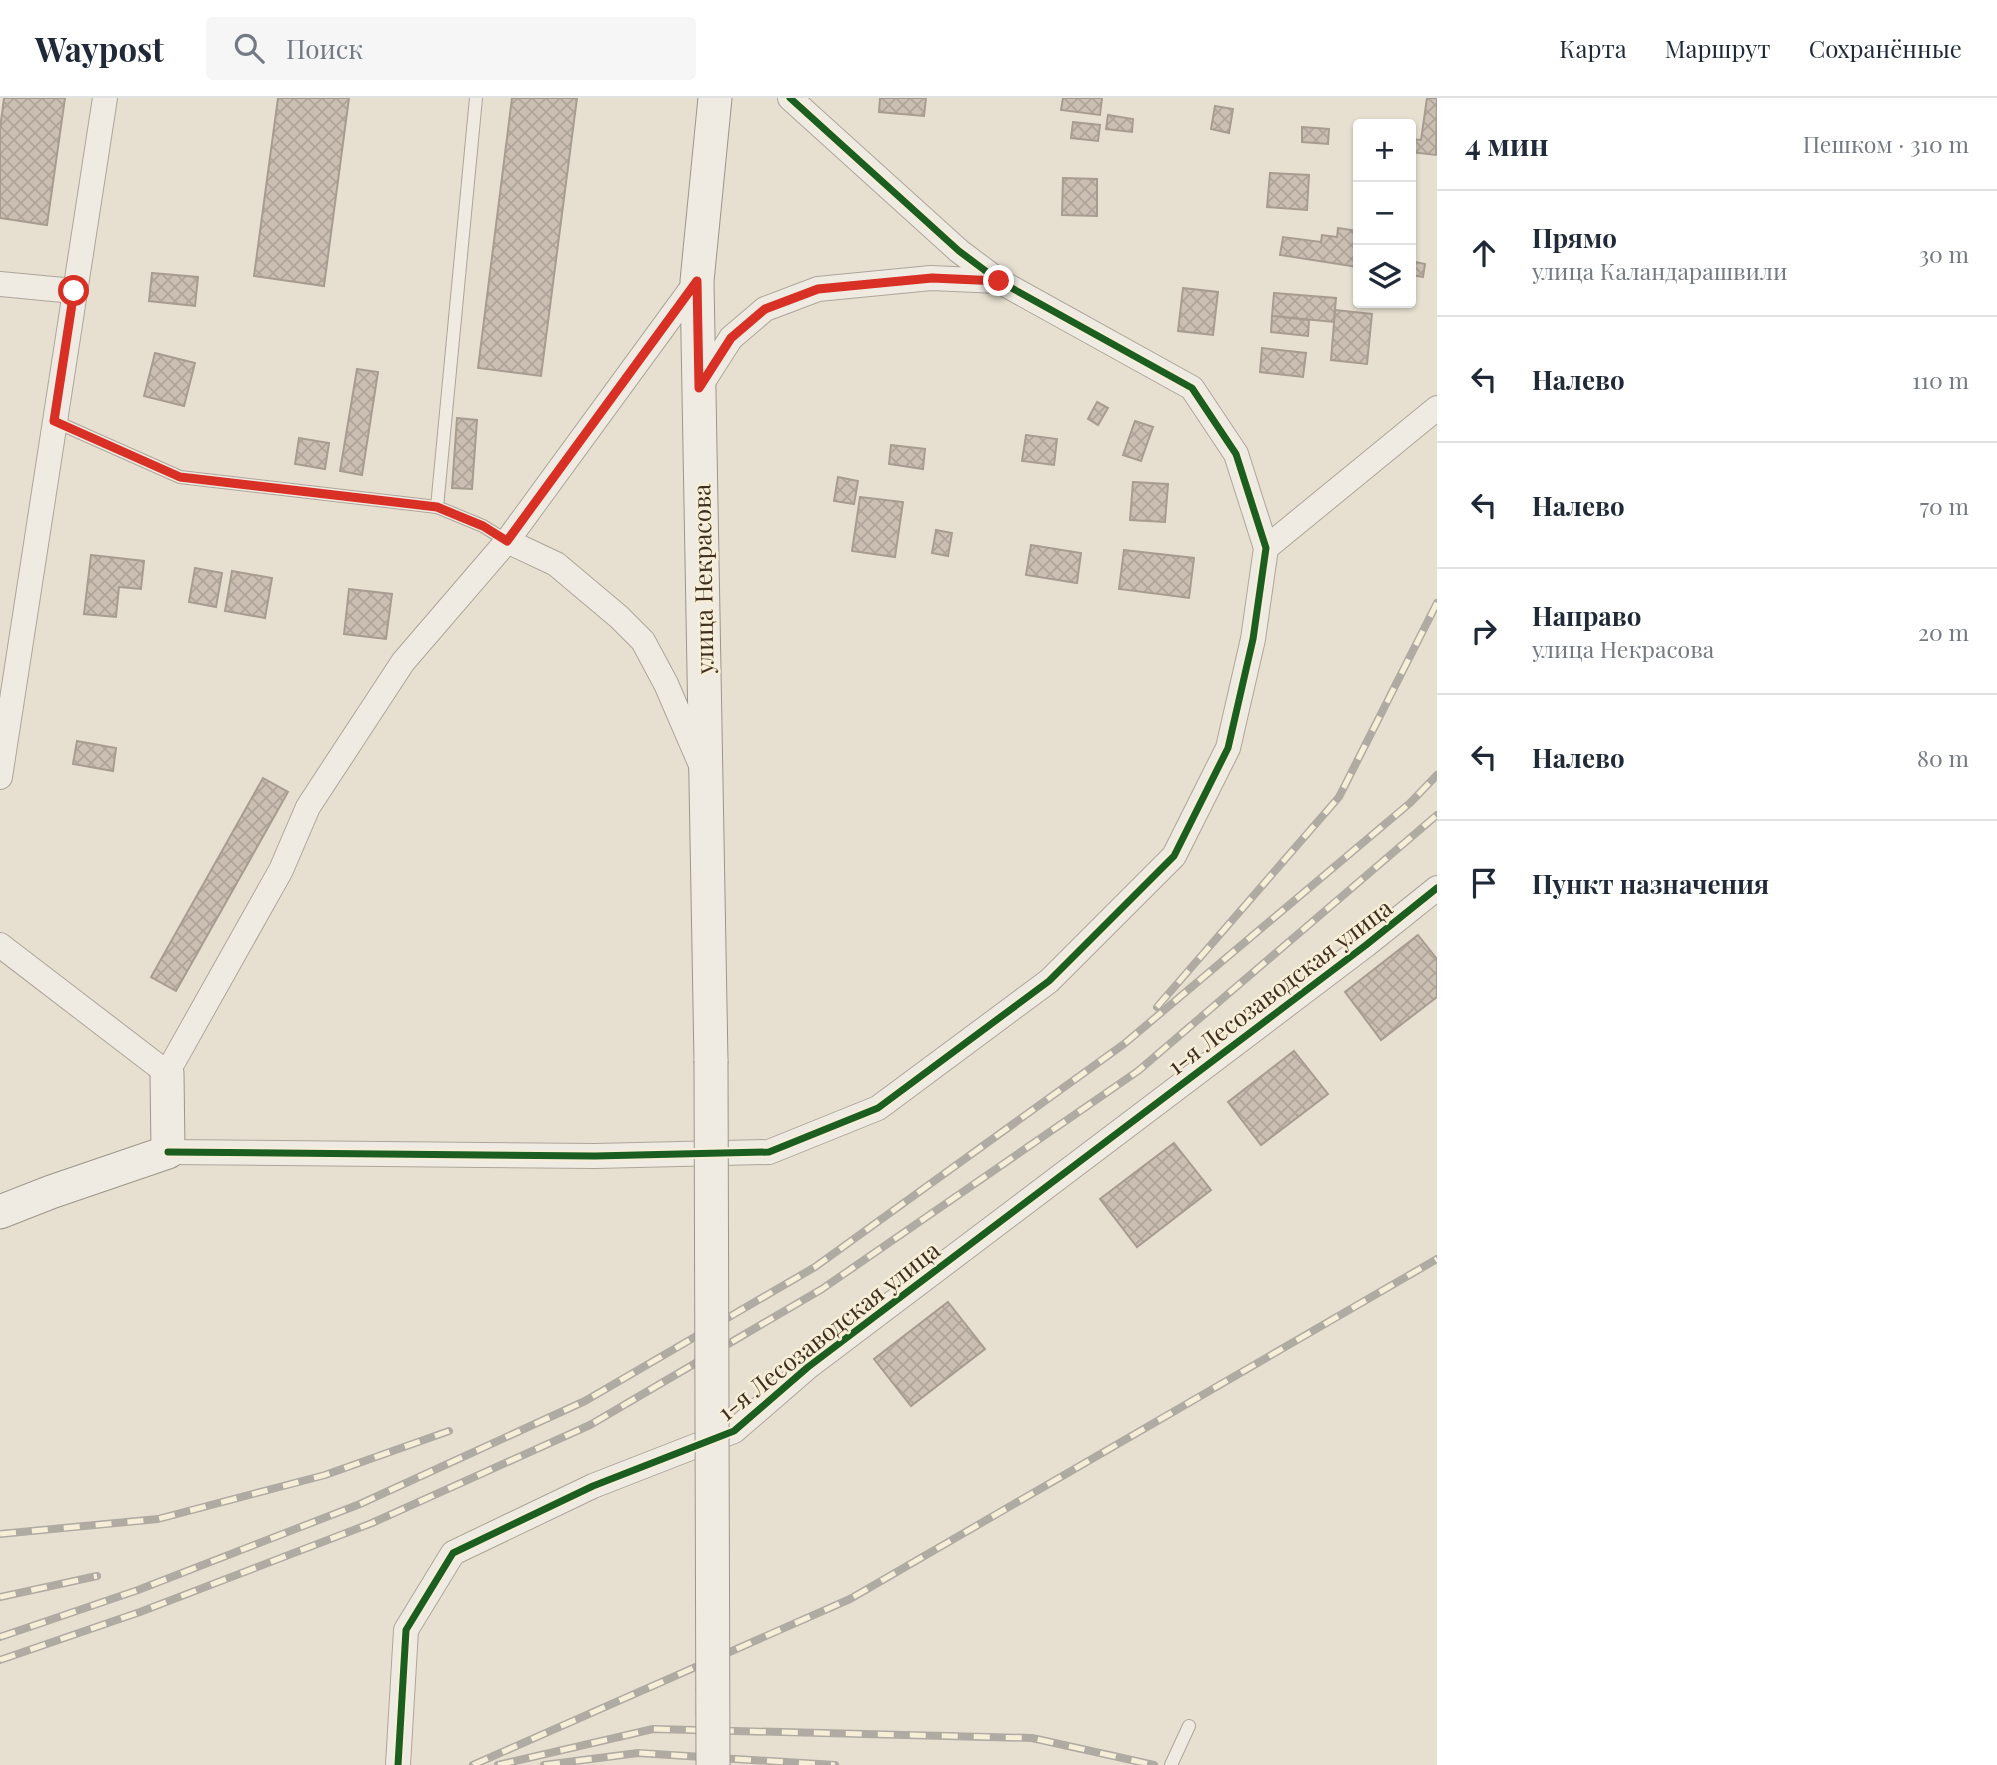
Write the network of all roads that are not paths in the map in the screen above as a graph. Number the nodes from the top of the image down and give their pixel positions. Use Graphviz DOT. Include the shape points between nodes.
graph roads {
  1 [pos="105,98"];
  2 [pos="476,98"];
  3 [pos="715,98"];
  4 [pos="790,98"];
  5 [pos="697,281"];
  6 [pos="999,281"];
  7 [pos="0,284"];
  8 [pos="74,291"];
  9 [pos="699,388"];
  10 [pos="1437,408"];
  11 [pos="54,421"];
  12 [pos="437,507"];
  13 [pos="507,541"];
  14 [pos="1266,548"];
  15 [pos="705,772"];
  16 [pos="0,777"];
  17 [pos="1437,888"];
  18 [pos="0,945"];
  19 [pos="167,1073"];
  20 [pos="168,1152"];
  21 [pos="0,1212"];
  22 [pos="1189,1726"];
  23 [pos="398,1765"];
  24 [pos="713,1765"];
  25 [pos="1171,1765"];
  1 -- 8 [label="street"];
  2 -- 12 [label="lane"];
  3 -- 5 [label="main road, улица Некрасова"];
  4 -- 6 [label="street" via="959,251"];
  5 -- 9 [label="main road, улица Некрасова"];
  5 -- 13 [label="street"];
  6 -- 9 [label="street" via="932,278 818,289 765,309 731,338"];
  6 -- 14 [label="street" via="1192,388 1236,454"];
  7 -- 8 [label="street"];
  8 -- 11 [label="street"];
  9 -- 15 [label="main road, улица Некрасова"];
  10 -- 14 [label="street"];
  11 -- 12 [label="lane" via="180,477"];
  11 -- 16 [label="street"];
  12 -- 13 [label="lane"];
  13 -- 15 [label="street" via="556,564 643,641"];
  13 -- 19 [label="street" via="403,662 308,807 281,870"];
  14 -- 20 [label="street" via="1253,639 1227,748 1174,856 1049,981 878,1108 769,1152 594,1156"];
  15 -- 24 [label="main road, улица Некрасова, bridge"];
  17 -- 23 [label="street, 1-я Лесозаводская улица" via="807,1367 734,1431 593,1486 453,1553 406,1630"];
  18 -- 19 [label="street"];
  19 -- 20 [label="main road"];
  20 -- 21 [label="main road"];
  22 -- 25 [label="lane"];
}
